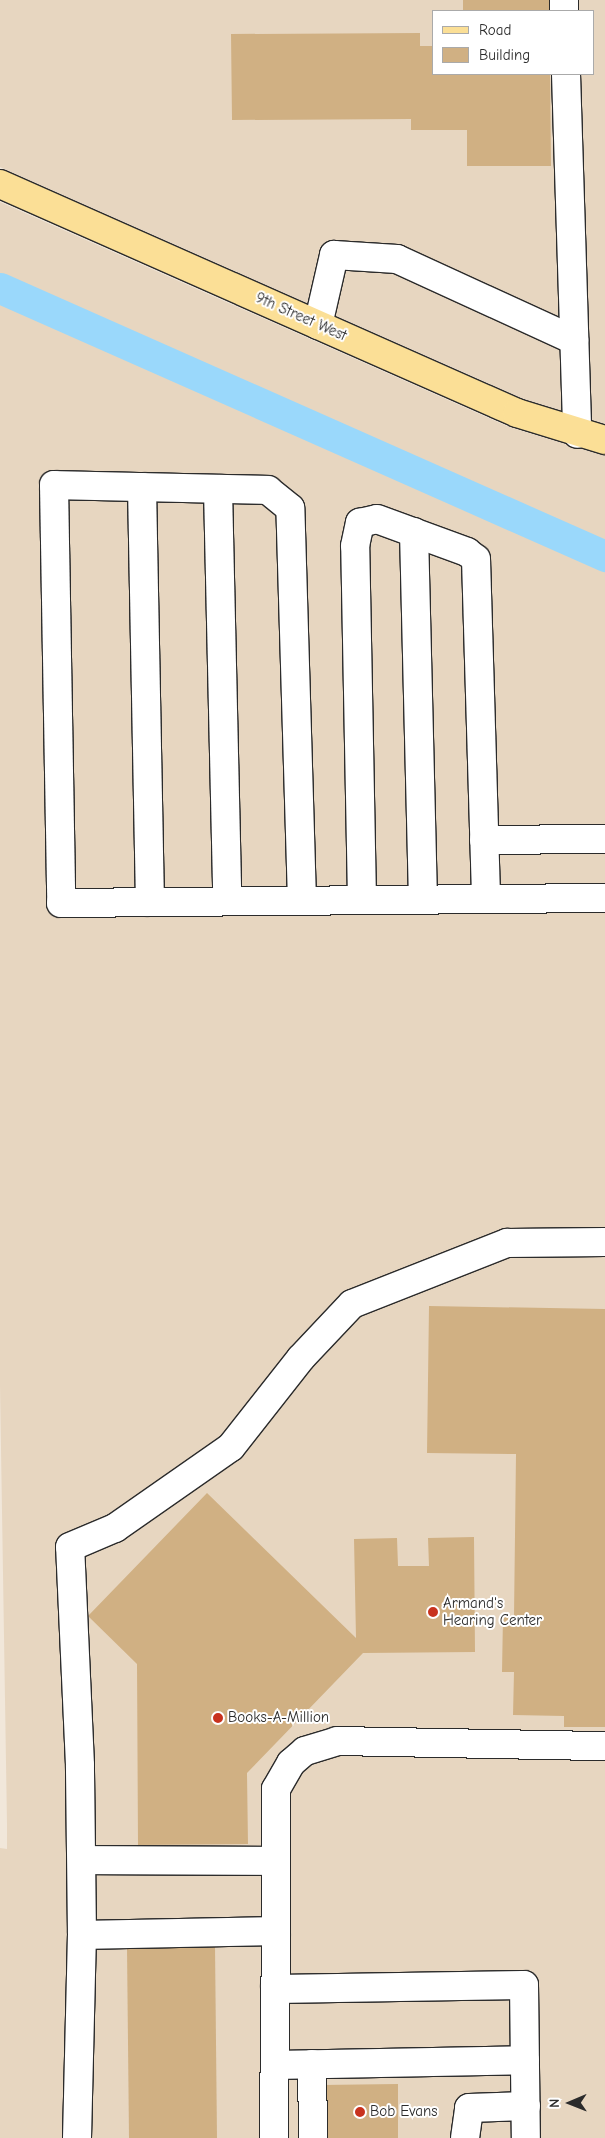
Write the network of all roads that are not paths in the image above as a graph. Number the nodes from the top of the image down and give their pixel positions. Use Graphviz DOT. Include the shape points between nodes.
graph roads {
  1 [pos="566,75"];
  2 [pos="0,184"];
  3 [pos="318,325"];
  4 [pos="574,340"];
  5 [pos="577,434"];
  6 [pos="605,440"];
  7 [pos="142,487"];
  8 [pos="218,489"];
  9 [pos="414,532"];
  10 [pos="605,839"];
  11 [pos="484,840"];
  12 [pos="605,898"];
  13 [pos="423,899"];
  14 [pos="486,899"];
  15 [pos="302,900"];
  16 [pos="362,900"];
  17 [pos="227,901"];
  18 [pos="150,902"];
  19 [pos="605,1242"];
  20 [pos="605,1746"];
  21 [pos="82,1860"];
  22 [pos="276,1861"];
  23 [pos="276,1931"];
  24 [pos="82,1935"];
  25 [pos="275,1989"];
  26 [pos="525,2060"];
  27 [pos="312,2064"];
  28 [pos="275,2065"];
  29 [pos="526,2106"];
  30 [pos="77,2138"];
  31 [pos="274,2138"];
  32 [pos="313,2138"];
  33 [pos="466,2138"];
  34 [pos="526,2138"];
  1 -- 4 [label="lane"];
  2 -- 3 [label="main road, 9th Street West"];
  3 -- 4 [label="lane" via="334,255 397,259"];
  3 -- 5 [label="main road, 9th Street West" via="517,413"];
  4 -- 5 [label="lane"];
  5 -- 6 [label="main road, 9th Street West"];
  7 -- 8 [label="lane"];
  7 -- 18 [label="lane"];
  7 -- 18 [label="lane" via="54,485 61,903"];
  8 -- 15 [label="lane" via="268,490 280,496 292,518"];
  8 -- 17 [label="lane"];
  9 -- 11 [label="lane" via="476,560"];
  9 -- 13 [label="lane"];
  9 -- 16 [label="lane" via="377,519 360,523 356,532"];
  10 -- 11 [label="lane"];
  11 -- 14 [label="lane"];
  12 -- 14 [label="lane"];
  13 -- 14 [label="lane"];
  13 -- 16 [label="lane"];
  15 -- 16 [label="lane"];
  15 -- 17 [label="lane"];
  17 -- 18 [label="lane"];
  19 -- 21 [label="lane" via="507,1243 352,1304 301,1358 231,1447 115,1528 70,1547"];
  20 -- 22 [label="lane" via="361,1741 319,1745 291,1763 276,1789"];
  21 -- 22 [label="lane"];
  21 -- 24 [label="lane"];
  22 -- 23 [label="lane"];
  23 -- 24 [label="lane"];
  23 -- 25 [label="lane"];
  24 -- 30 [label="lane"];
  25 -- 26 [label="lane" via="524,1985"];
  25 -- 28 [label="lane"];
  26 -- 27 [label="lane"];
  26 -- 29 [label="lane"];
  27 -- 28 [label="lane"];
  27 -- 32 [label="lane"];
  28 -- 31 [label="lane"];
  29 -- 33 [label="lane" via="469,2108"];
  29 -- 34 [label="lane"];
}
